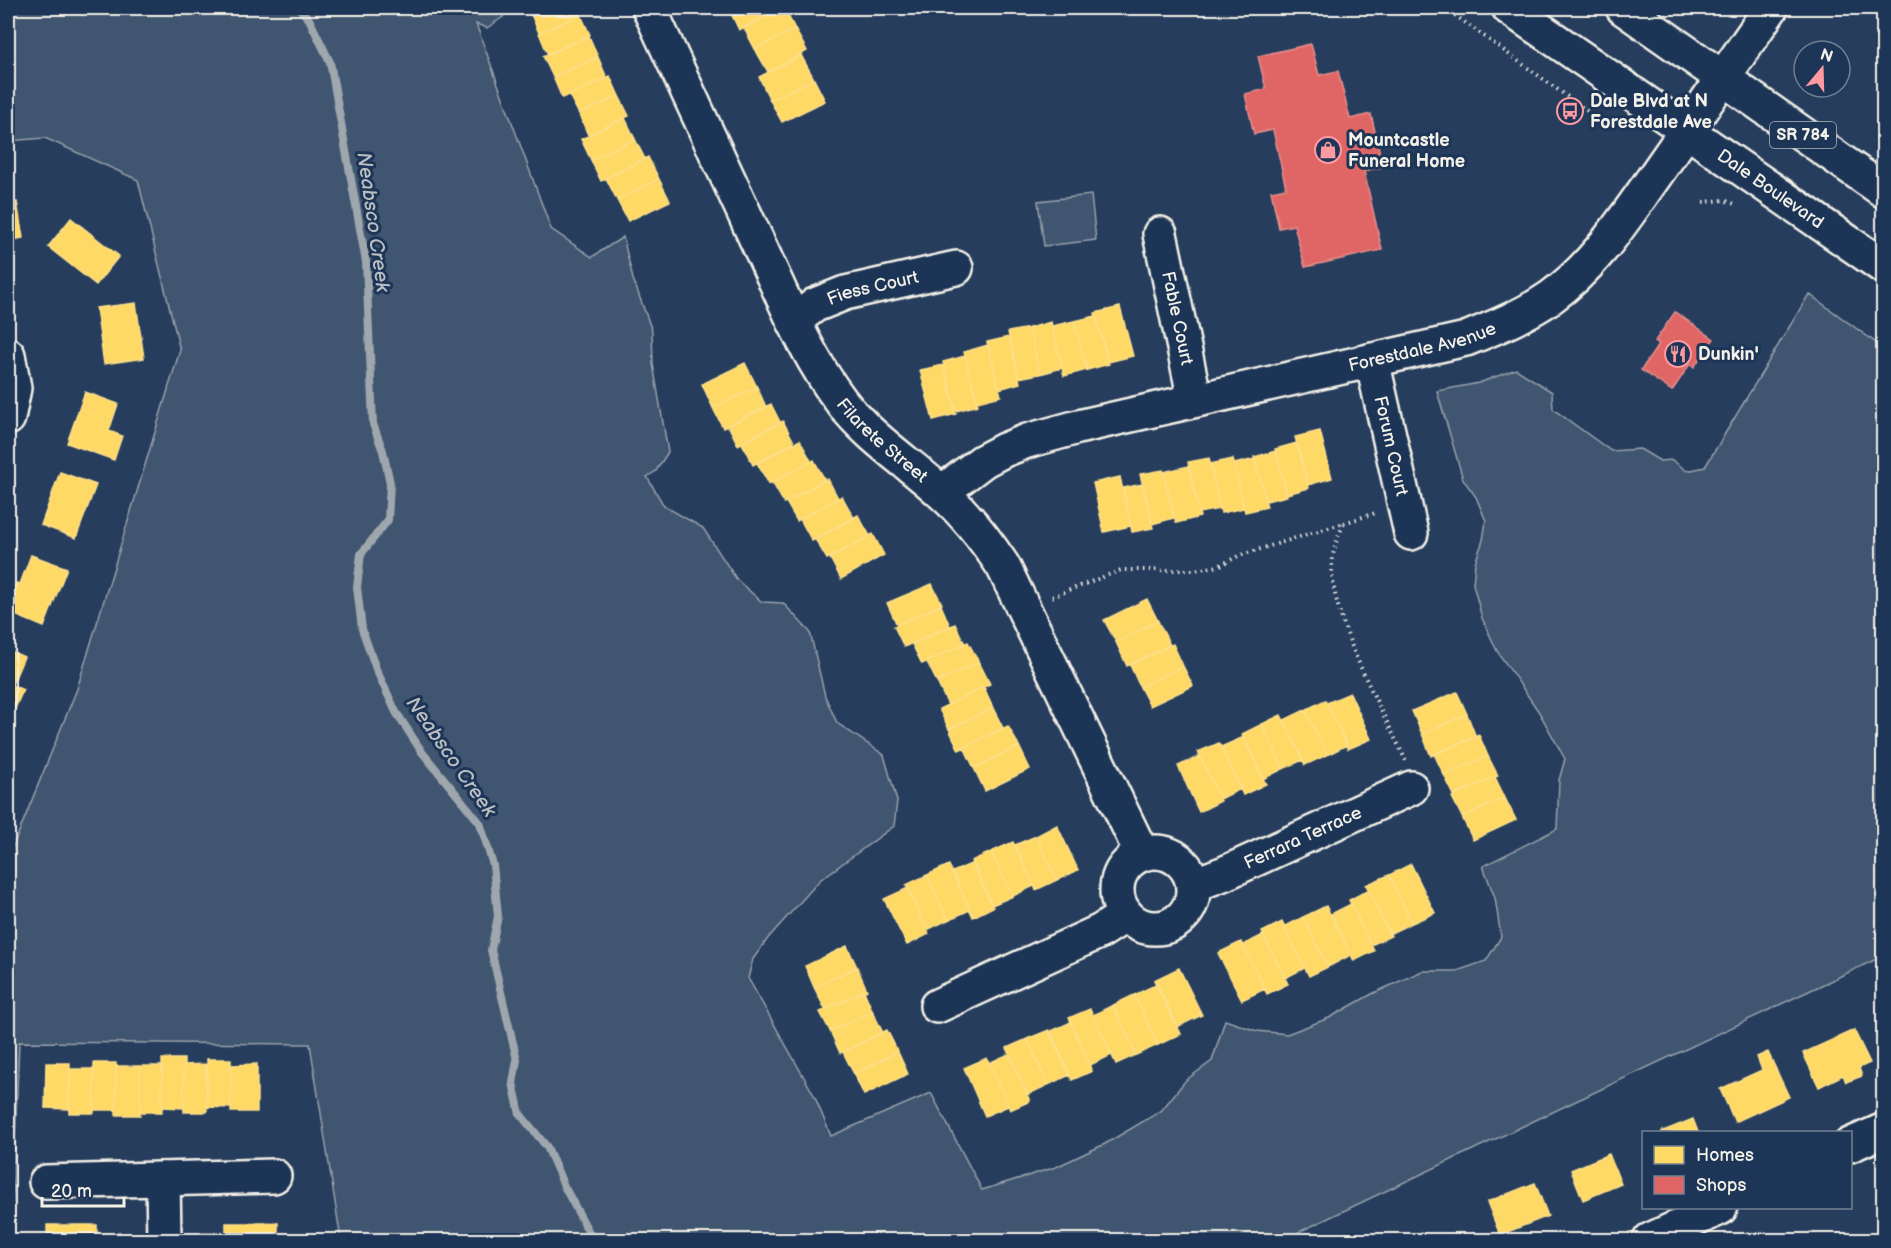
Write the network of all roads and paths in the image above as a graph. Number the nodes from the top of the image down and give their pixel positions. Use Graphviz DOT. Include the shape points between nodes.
graph roads {
  1 [pos="649,8"];
  2 [pos="1445,8"];
  3 [pos="1509,8"];
  4 [pos="1623,8"];
  5 [pos="1771,8"];
  6 [pos="1723,78"];
  7 [pos="1686,131"];
  8 [pos="1605,133"];
  9 [pos="1884,191"];
  10 [pos="1160,234"];
  11 [pos="1884,267"];
  12 [pos="956,268"];
  13 [pos="794,321"];
  14 [pos="8,355"];
  15 [pos="1372,360"];
  16 [pos="1195,400"];
  17 [pos="8,418"];
  18 [pos="942,492"];
  19 [pos="1354,519"];
  20 [pos="1344,523"];
  21 [pos="1411,533"];
  22 [pos="1023,608"];
  23 [pos="1411,788"];
  24 [pos="1142,854"];
  25 [pos="1192,880"];
  26 [pos="1124,912"];
  27 [pos="937,1006"];
  28 [pos="1884,1130"];
  29 [pos="1852,1145"];
  30 [pos="274,1176"];
  31 [pos="163,1179"];
  32 [pos="46,1182"];
  33 [pos="1718,1209"];
  34 [pos="164,1240"];
  35 [pos="1650,1240"];
  1 -- 13 [label="street, Filarete Street"];
  2 -- 8 [label="path" via="1590,113"];
  3 -- 7 [label="street, Dale Boulevard"];
  4 -- 6 [label="street, SR 784"];
  5 -- 6 [label="street, Forestdale Avenue"];
  6 -- 7 [label="street, Forestdale Avenue"];
  6 -- 9 [label="street, SR 784"];
  7 -- 11 [label="street, Dale Boulevard"];
  7 -- 15 [label="street, Forestdale Avenue" via="1603,248 1552,296 1515,320 1466,339"];
  10 -- 16 [label="street, Fable Court"];
  12 -- 13 [label="street, Fiess Court" via="845,293 816,305"];
  13 -- 18 [label="street, Filarete Street" via="842,402"];
  14 -- 17 [label="street" via="14,388"];
  15 -- 16 [label="street, Forestdale Avenue"];
  15 -- 21 [label="street, Forum Court"];
  16 -- 18 [label="street, Forestdale Avenue" via="1028,441 982,461"];
  18 -- 22 [label="street, Filarete Street" via="985,539"];
  19 -- 20 [label="path"];
  20 -- 22 [label="path" via="1245,553 1219,566 1111,573"];
  20 -- 23 [label="path" via="1332,561 1338,606 1357,657 1416,784"];
  22 -- 24 [label="street, Filarete Street"];
  23 -- 25 [label="street, Ferrara Terrace" via="1216,877"];
  24 -- 25 [label="street" via="1173,855 1186,866"];
  24 -- 26 [label="street" via="1127,864 1118,880 1117,893"];
  25 -- 26 [label="street" via="1194,896 1190,908 1173,924 1161,928 1142,926"];
  26 -- 27 [label="street" via="1101,931"];
  28 -- 29 [label="street"];
  30 -- 31 [label="street"];
  31 -- 32 [label="street"];
  31 -- 34 [label="street"];
  33 -- 35 [label="street"];
}
